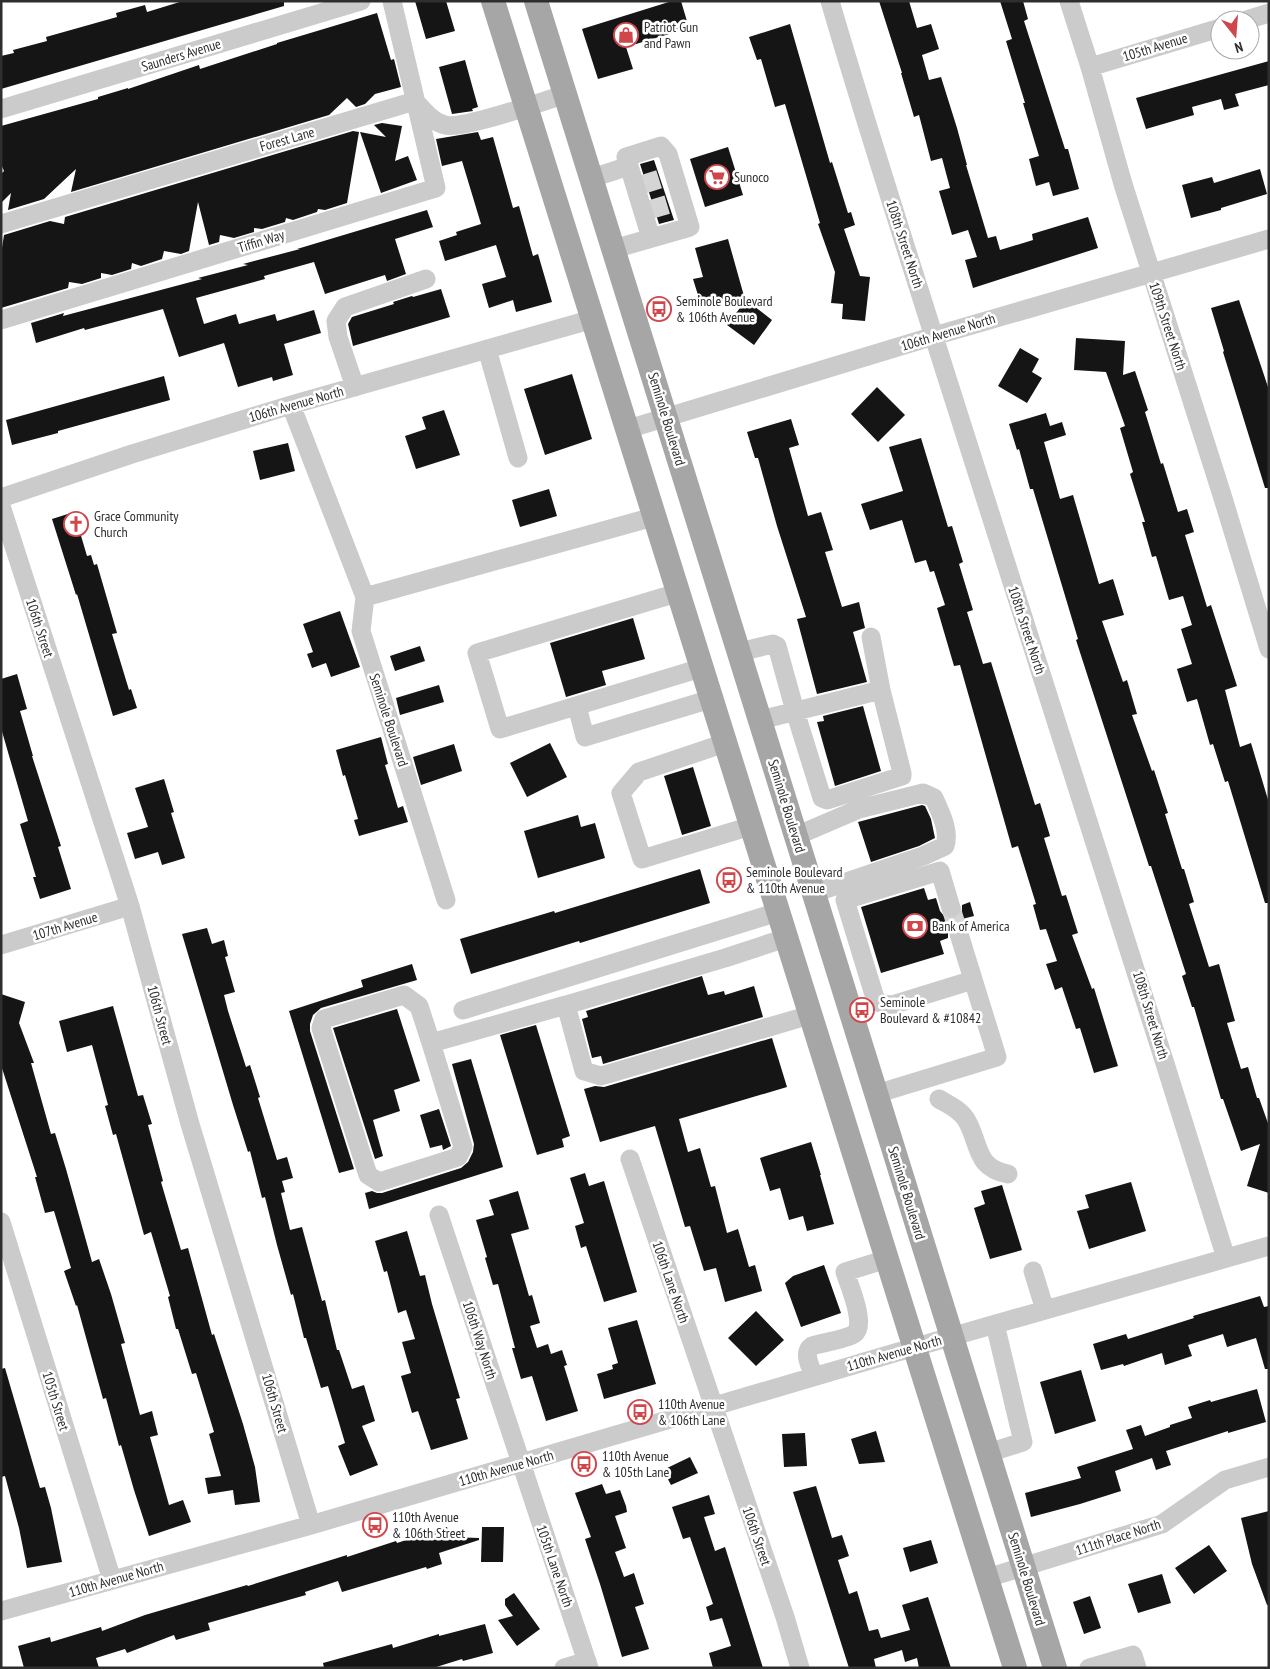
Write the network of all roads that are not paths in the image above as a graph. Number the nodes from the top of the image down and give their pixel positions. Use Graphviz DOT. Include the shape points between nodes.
graph roads {
  1 [pos="361,1"];
  2 [pos="392,1"];
  3 [pos="493,1"];
  4 [pos="536,1"];
  5 [pos="830,1"];
  6 [pos="1070,1"];
  7 [pos="1210,31"];
  8 [pos="1090,67"];
  9 [pos="566,94"];
  10 [pos="415,102"];
  11 [pos="526,107"];
  12 [pos="1,109"];
  13 [pos="629,166"];
  14 [pos="592,178"];
  15 [pos="1,224"];
  16 [pos="651,238"];
  17 [pos="1269,239"];
  18 [pos="614,249"];
  19 [pos="1151,272"];
  20 [pos="426,278"];
  21 [pos="593,319"];
  22 [pos="1,320"];
  23 [pos="934,336"];
  24 [pos="487,349"];
  25 [pos="355,387"];
  26 [pos="292,404"];
  27 [pos="666,418"];
  28 [pos="628,429"];
  29 [pos="518,458"];
  30 [pos="1,498"];
  31 [pos="1,506"];
  32 [pos="654,517"];
  33 [pos="677,593"];
  34 [pos="365,596"];
  35 [pos="871,638"];
  36 [pos="1269,649"];
  37 [pos="739,652"];
  38 [pos="701,668"];
  39 [pos="881,690"];
  40 [pos="711,699"];
  41 [pos="577,706"];
  42 [pos="795,711"];
  43 [pos="760,720"];
  44 [pos="725,743"];
  45 [pos="751,826"];
  46 [pos="796,836"];
  47 [pos="814,893"];
  48 [pos="446,900"];
  49 [pos="130,906"];
  50 [pos="951,908"];
  51 [pos="778,912"];
  52 [pos="959,934"];
  53 [pos="786,938"];
  54 [pos="1,945"];
  55 [pos="974,980"];
  56 [pos="566,1005"];
  57 [pos="463,1010"];
  58 [pos="810,1015"];
  59 [pos="431,1043"];
  60 [pos="876,1094"];
  61 [pos="940,1099"];
  62 [pos="630,1159"];
  63 [pos="1008,1174"];
  64 [pos="439,1215"];
  65 [pos="1,1222"];
  66 [pos="1269,1246"];
  67 [pos="1226,1258"];
  68 [pos="887,1259"];
  69 [pos="1033,1271"];
  70 [pos="1045,1310"];
  71 [pos="995,1324"];
  72 [pos="951,1336"];
  73 [pos="915,1347"];
  74 [pos="814,1376"];
  75 [pos="713,1406"];
  76 [pos="988,1453"];
  77 [pos="521,1464"];
  78 [pos="1269,1467"];
  79 [pos="311,1525"];
  80 [pos="1024,1566"];
  81 [pos="987,1578"];
  82 [pos="112,1580"];
  83 [pos="1,1611"];
  84 [pos="588,1664"];
  85 [pos="564,1668"];
  86 [pos="800,1668"];
  87 [pos="1014,1668"];
  88 [pos="1055,1668"];
  89 [pos="1089,1668"];
  90 [pos="1137,1668"];
  1 -- 12 [label="street, Saunders Avenue"];
  2 -- 10 [label="street"];
  3 -- 11 [label="main road"];
  4 -- 9 [label="main road, Seminole Boulevard"];
  5 -- 23 [label="street, 108th Street North"];
  6 -- 8 [label="street, 109th Street North"];
  7 -- 8 [label="street, 105th Avenue"];
  8 -- 19 [label="street, 109th Street North" via="1122,184"];
  9 -- 11 [label="street"];
  9 -- 14 [label="main road, Seminole Boulevard"];
  10 -- 11 [label="street" via="429,117 446,126"];
  10 -- 15 [label="street, Forest Lane"];
  10 -- 22 [label="street, Tiffin Way" via="436,188"];
  11 -- 21 [label="main road"];
  13 -- 14 [label="street"];
  13 -- 16 [label="street" via="646,211"];
  13 -- 16 [label="street" via="626,158 661,146 668,154 667,176 675,202 690,227"];
  14 -- 18 [label="main road, Seminole Boulevard"];
  16 -- 18 [label="street"];
  17 -- 19 [label="street, 106th Avenue North"];
  18 -- 27 [label="main road, Seminole Boulevard"];
  19 -- 23 [label="street, 106th Avenue North"];
  19 -- 36 [label="street, 109th Street North"];
  20 -- 25 [label="street" via="345,307 336,321 338,337"];
  21 -- 24 [label="street, 106th Avenue North"];
  21 -- 28 [label="main road"];
  23 -- 27 [label="street, 106th Avenue North"];
  23 -- 67 [label="street, 108th Street North"];
  24 -- 25 [label="street, 106th Avenue North"];
  24 -- 29 [label="street"];
  25 -- 26 [label="street, 106th Avenue North"];
  26 -- 30 [label="street, 106th Avenue North"];
  26 -- 34 [label="street, Seminole Boulevard"];
  27 -- 28 [label="street, 106th Avenue North"];
  27 -- 37 [label="main road, Seminole Boulevard"];
  28 -- 32 [label="main road"];
  31 -- 49 [label="street, 106th Street"];
  32 -- 33 [label="main road"];
  32 -- 34 [label="street"];
  33 -- 38 [label="main road"];
  33 -- 41 [label="street" via="478,653 500,729"];
  34 -- 48 [label="street, Seminole Boulevard" via="361,631"];
  35 -- 39 [label="street"];
  37 -- 42 [label="street" via="773,644 777,646"];
  37 -- 43 [label="main road, Seminole Boulevard"];
  38 -- 40 [label="main road"];
  38 -- 41 [label="street"];
  39 -- 42 [label="street"];
  39 -- 42 [label="street" via="902,776 827,800 822,798"];
  40 -- 41 [label="street" via="585,736"];
  40 -- 44 [label="main road"];
  42 -- 43 [label="street"];
  43 -- 46 [label="main road, Seminole Boulevard"];
  44 -- 45 [label="main road"];
  44 -- 45 [label="street" via="639,772 621,793 642,859"];
  45 -- 51 [label="main road"];
  46 -- 47 [label="main road, Seminole Boulevard"];
  46 -- 47 [label="street" via="859,809 923,793 934,798 943,820 948,838 945,846"];
  47 -- 60 [label="main road, Seminole Boulevard"];
  49 -- 54 [label="street, 107th Avenue"];
  49 -- 79 [label="street, 106th Street" via="190,1124"];
  50 -- 55 [label="street" via="940,871 844,900 875,998 880,1003 892,1005"];
  51 -- 53 [label="main road"];
  51 -- 57 [label="street"];
  52 -- 55 [label="street"];
  53 -- 56 [label="street"];
  53 -- 58 [label="main road"];
  55 -- 60 [label="street" via="997,1057"];
  56 -- 58 [label="street" via="584,1071 601,1076"];
  56 -- 59 [label="street"];
  58 -- 68 [label="main road"];
  59 -- 59 [label="street" via="419,1006 404,995 324,1019 321,1028 368,1175 379,1182 458,1157 463,1147"];
  60 -- 72 [label="main road, Seminole Boulevard"];
  61 -- 63 [label="street" via="961,1112 986,1164"];
  62 -- 75 [label="street, 106th Lane North"];
  64 -- 77 [label="street, 106th Way North"];
  65 -- 82 [label="street, 105th Street"];
  66 -- 67 [label="street, 110th Avenue North"];
  67 -- 70 [label="street, 110th Avenue North"];
  68 -- 73 [label="main road"];
  68 -- 74 [label="street" via="845,1272 859,1328 854,1334 808,1349"];
  69 -- 70 [label="street"];
  70 -- 71 [label="street, 110th Avenue North"];
  71 -- 72 [label="street, 110th Avenue North"];
  71 -- 76 [label="street" via="1023,1442"];
  72 -- 73 [label="street, 110th Avenue North"];
  72 -- 76 [label="main road, Seminole Boulevard"];
  73 -- 74 [label="street, 110th Avenue North"];
  73 -- 81 [label="main road"];
  74 -- 75 [label="street, 110th Avenue North"];
  75 -- 77 [label="street, 110th Avenue North"];
  75 -- 86 [label="street, 106th Street"];
  76 -- 80 [label="main road, Seminole Boulevard"];
  77 -- 79 [label="street, 110th Avenue North"];
  77 -- 84 [label="street, 105th Lane North"];
  78 -- 80 [label="street, 111th Place North" via="1225,1480 1162,1524"];
  79 -- 82 [label="street, 110th Avenue North"];
  80 -- 81 [label="street, 111th Place North"];
  80 -- 88 [label="main road, Seminole Boulevard"];
  81 -- 87 [label="main road"];
  82 -- 83 [label="street, 110th Avenue North"];
  84 -- 85 [label="street"];
  89 -- 90 [label="street" via="1133,1655"];
}
